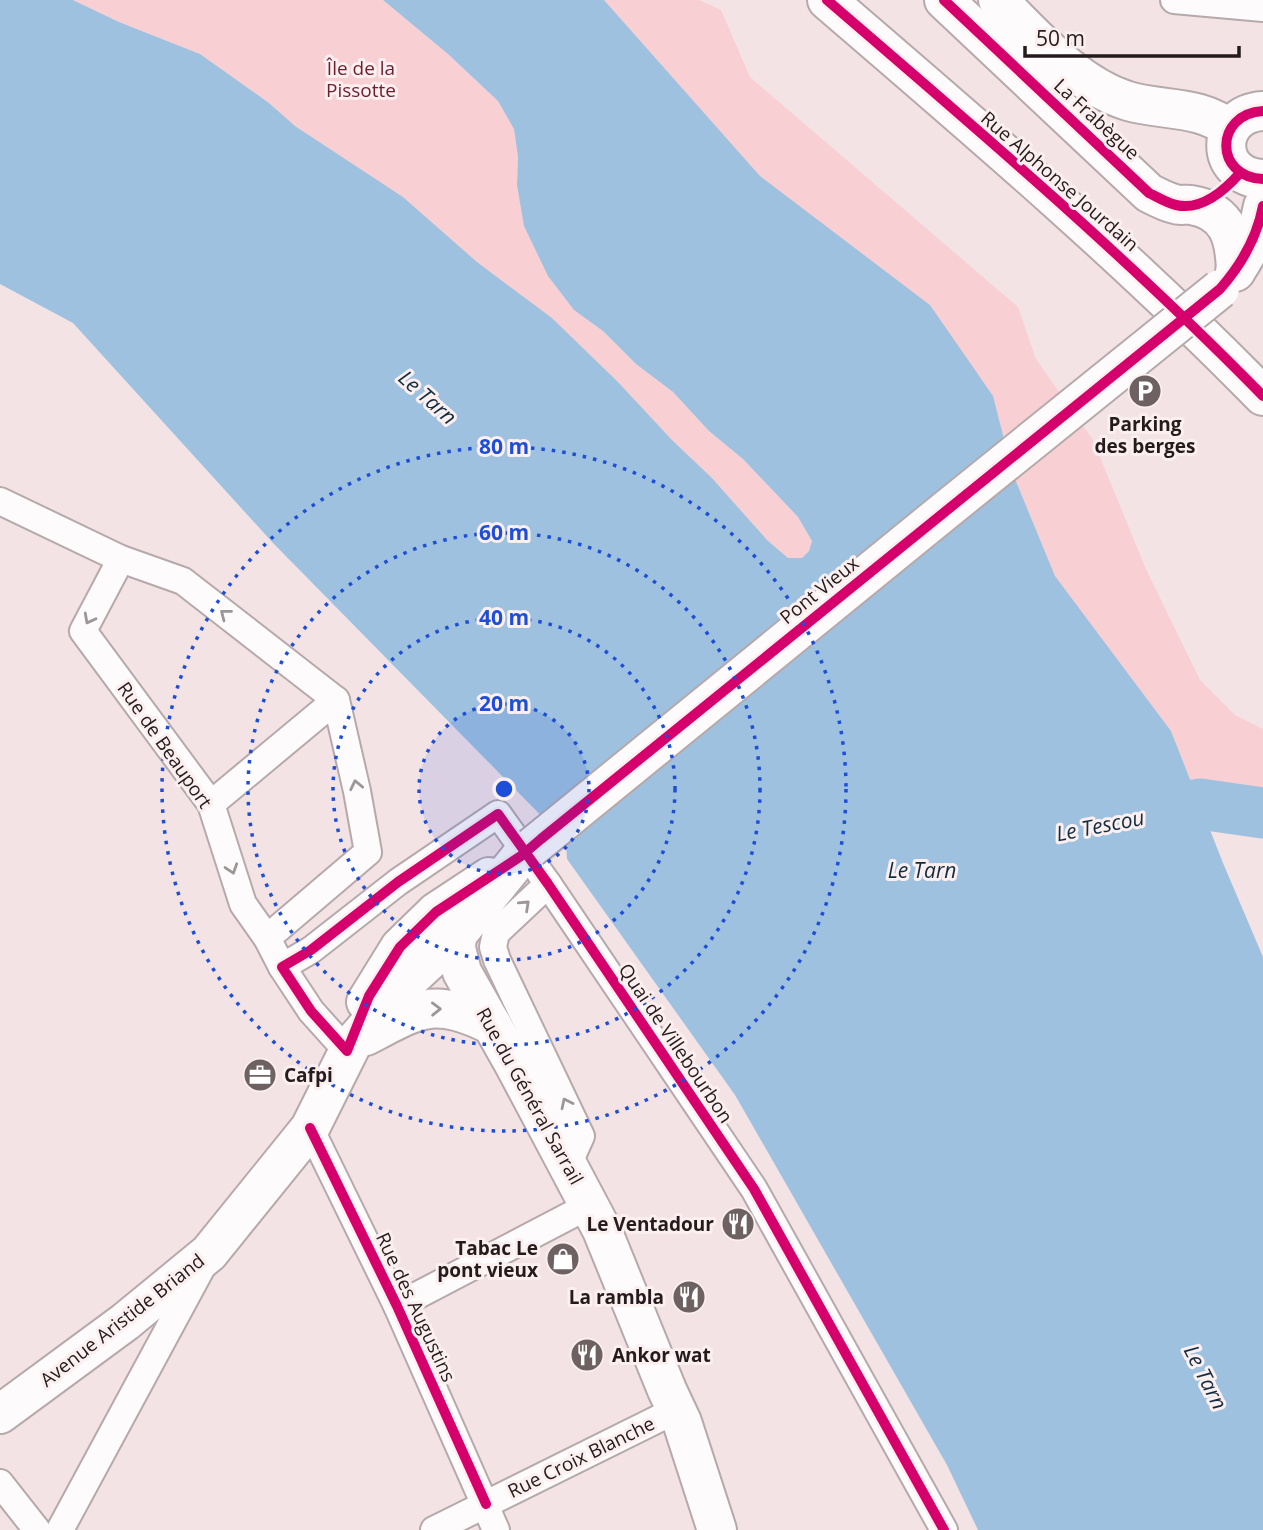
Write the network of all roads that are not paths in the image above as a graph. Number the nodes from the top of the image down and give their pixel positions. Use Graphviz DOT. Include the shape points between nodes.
graph roads {
  1 [pos="827,0"];
  2 [pos="944,0"];
  3 [pos="998,0"];
  4 [pos="1174,0"];
  5 [pos="1228,3"];
  6 [pos="1263,8"];
  7 [pos="1263,111"];
  8 [pos="1230,131"];
  9 [pos="1252,176"];
  10 [pos="1192,205"];
  11 [pos="1263,206"];
  12 [pos="1228,280"];
  13 [pos="1263,396"];
  14 [pos="0,501"];
  15 [pos="121,559"];
  16 [pos="336,700"];
  17 [pos="211,804"];
  18 [pos="548,884"];
  19 [pos="447,923"];
  20 [pos="267,938"];
  21 [pos="282,967"];
  22 [pos="492,1025"];
  23 [pos="349,1048"];
  24 [pos="310,1128"];
  25 [pos="568,1165"];
  26 [pos="590,1205"];
  27 [pos="209,1253"];
  28 [pos="397,1306"];
  29 [pos="676,1410"];
  30 [pos="0,1414"];
  31 [pos="0,1483"];
  32 [pos="486,1504"];
  33 [pos="37,1530"];
  34 [pos="60,1530"];
  35 [pos="434,1530"];
  36 [pos="496,1530"];
  37 [pos="717,1530"];
  38 [pos="944,1530"];
  1 -- 13 [label="main road, Rue Alphonse Jourdain" via="1101,240"];
  2 -- 10 [label="main road, La Frabègue" via="1149,193 1176,205"];
  3 -- 8 [label="main road" via="1091,85 1129,101 1198,113"];
  4 -- 5 [label="street"];
  5 -- 6 [label="street"];
  7 -- 8 [label="main road" via="1243,115"];
  8 -- 9 [label="main road" via="1226,149 1233,166"];
  9 -- 10 [label="main road"];
  10 -- 12 [label="main road, La Frabègue" via="1223,220 1232,234"];
  11 -- 12 [label="main road" via="1260,223"];
  12 -- 19 [label="main road, Pont Vieux, bridge" via="521,856"];
  14 -- 15 [label="street"];
  16 -- 15 [label="street, one-way" via="183,581"];
  15 -- 17 [label="street, Rue de Beauport, one-way" via="83,631"];
  16 -- 17 [label="street"];
  20 -- 16 [label="street, one-way" via="368,852"];
  17 -- 20 [label="street, Rue de Beauport, one-way" via="243,904"];
  18 -- 21 [label="street, Quai de Villebourbon" via="498,814"];
  25 -- 18 [label="street, one-way" via="581,1136 493,947 495,933"];
  18 -- 38 [label="street, Quai de Villebourbon" via="754,1189"];
  19 -- 22 [label="main road, Rue du Général Sarrail" via="462,972"];
  19 -- 23 [label="main road, Pont Vieux" via="400,947 369,996"];
  20 -- 21 [label="street, Rue de Beauport"];
  21 -- 23 [label="street, Rue de Beauport" via="311,1011"];
  23 -- 22 [label="main road, one-way" via="401,1018 432,1007 463,1012"];
  22 -- 25 [label="main road, Rue du Général Sarrail"];
  23 -- 24 [label="main road, Avenue Aristide Briand"];
  24 -- 27 [label="main road, Avenue Aristide Briand"];
  24 -- 28 [label="street, Rue des Augustins"];
  25 -- 26 [label="main road, Rue du Général Sarrail"];
  26 -- 28 [label="street"];
  26 -- 29 [label="main road, Rue du Général Sarrail"];
  27 -- 30 [label="main road, Avenue Aristide Briand"];
  27 -- 34 [label="street"];
  28 -- 32 [label="street, Rue des Augustins"];
  29 -- 32 [label="street, Rue Croix Blanche"];
  29 -- 37 [label="main road, Rue du Général Sarrail"];
  31 -- 33 [label="street"];
  32 -- 35 [label="street, Rue Croix Blanche"];
  32 -- 36 [label="street, Rue des Augustins"];
}
